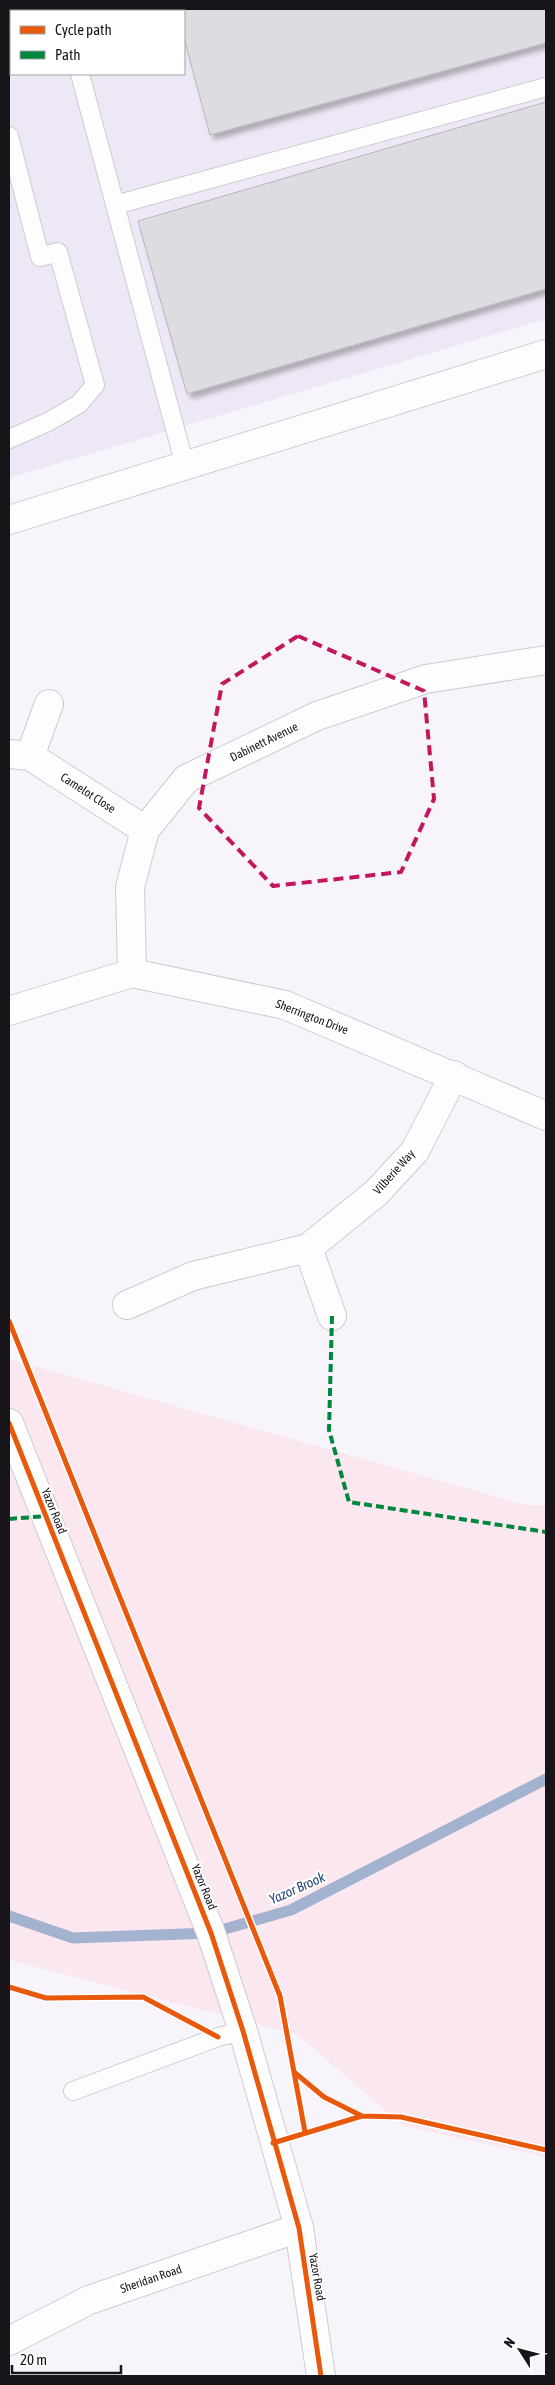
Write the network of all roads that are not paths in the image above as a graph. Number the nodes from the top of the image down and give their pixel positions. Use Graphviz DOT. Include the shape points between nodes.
graph roads {
  1 [pos="80,75"];
  2 [pos="546,87"];
  3 [pos="9,136"];
  4 [pos="115,205"];
  5 [pos="546,354"];
  6 [pos="9,439"];
  7 [pos="185,466"];
  8 [pos="9,520"];
  9 [pos="546,660"];
  10 [pos="49,704"];
  11 [pos="19,755"];
  12 [pos="146,830"];
  13 [pos="132,973"];
  14 [pos="9,1011"];
  15 [pos="454,1075"];
  16 [pos="546,1116"];
  17 [pos="308,1248"];
  18 [pos="127,1304"];
  19 [pos="332,1316"];
  20 [pos="9,1423"];
  21 [pos="243,2031"];
  22 [pos="73,2091"];
  23 [pos="299,2228"];
  24 [pos="9,2341"];
  25 [pos="321,2376"];
  1 -- 4 [label="lane"];
  2 -- 4 [label="lane"];
  3 -- 6 [label="lane" via="40,257 58,252 95,385 79,404"];
  4 -- 7 [label="lane"];
  5 -- 7 [label="street"];
  7 -- 8 [label="street"];
  9 -- 12 [label="street, Dabinett Avenue" via="426,679 317,716 186,779"];
  10 -- 11 [label="street, Camelot Close"];
  11 -- 12 [label="street, Camelot Close"];
  12 -- 13 [label="street, Dabinett Avenue" via="130,887"];
  13 -- 14 [label="street, Sherrington Drive"];
  13 -- 15 [label="street, Sherrington Drive" via="285,1005"];
  15 -- 16 [label="street, Sherrington Drive"];
  15 -- 17 [label="street, Vilberie Way" via="415,1151 376,1193"];
  17 -- 18 [label="street, Vilberie Way" via="193,1276"];
  17 -- 19 [label="street"];
  20 -- 21 [label="street, Yazor Road" via="211,1933"];
  21 -- 22 [label="lane" via="218,2037"];
  21 -- 23 [label="street, Yazor Road"];
  23 -- 24 [label="street, Sheridan Road" via="89,2300"];
  23 -- 25 [label="street, Yazor Road"];
}
